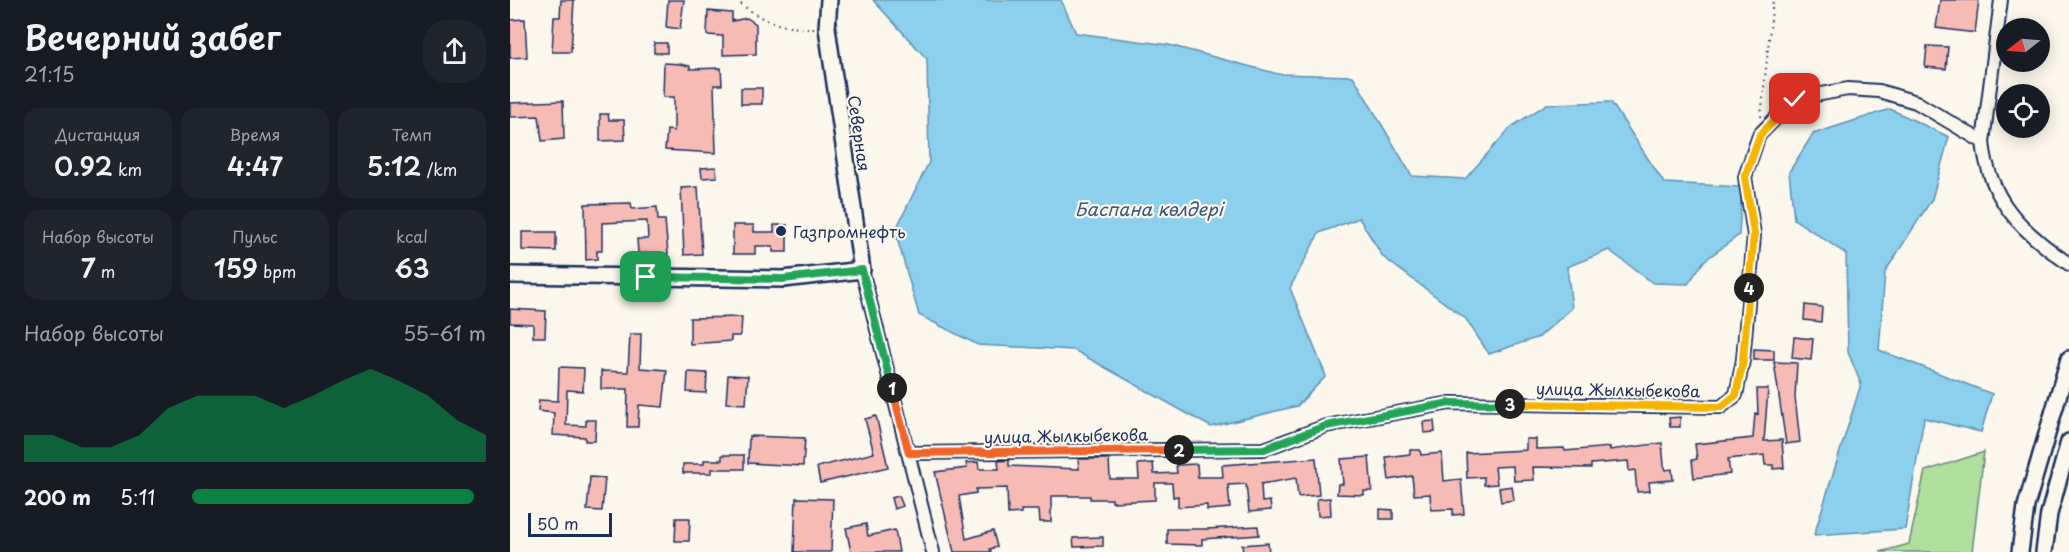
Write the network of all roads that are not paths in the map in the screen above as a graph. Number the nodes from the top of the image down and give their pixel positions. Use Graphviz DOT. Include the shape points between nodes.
graph roads {
  1 [pos="829,0"];
  2 [pos="2001,0"];
  3 [pos="1983,142"];
  4 [pos="2069,264"];
  5 [pos="862,270"];
  6 [pos="510,275"];
  7 [pos="2069,359"];
  8 [pos="2069,442"];
  9 [pos="909,453"];
  10 [pos="933,552"];
  11 [pos="2020,552"];
  12 [pos="2044,552"];
  1 -- 5 [label="main road, Северная" via="827,28"];
  2 -- 3 [label="street"];
  3 -- 4 [label="street" via="1990,182 2002,202 2027,231"];
  3 -- 9 [label="street, улица Жылкыбекова" via="1916,102 1879,91 1848,89 1795,99 1760,135 1745,177 1754,234 1743,360 1736,395 1721,407 1450,403 1326,426 1264,449"];
  5 -- 6 [label="main road" via="783,279"];
  5 -- 9 [label="street"];
  7 -- 11 [label="main road" via="2026,506"];
  8 -- 12 [label="main road" via="2049,514"];
  9 -- 10 [label="street"];
}
